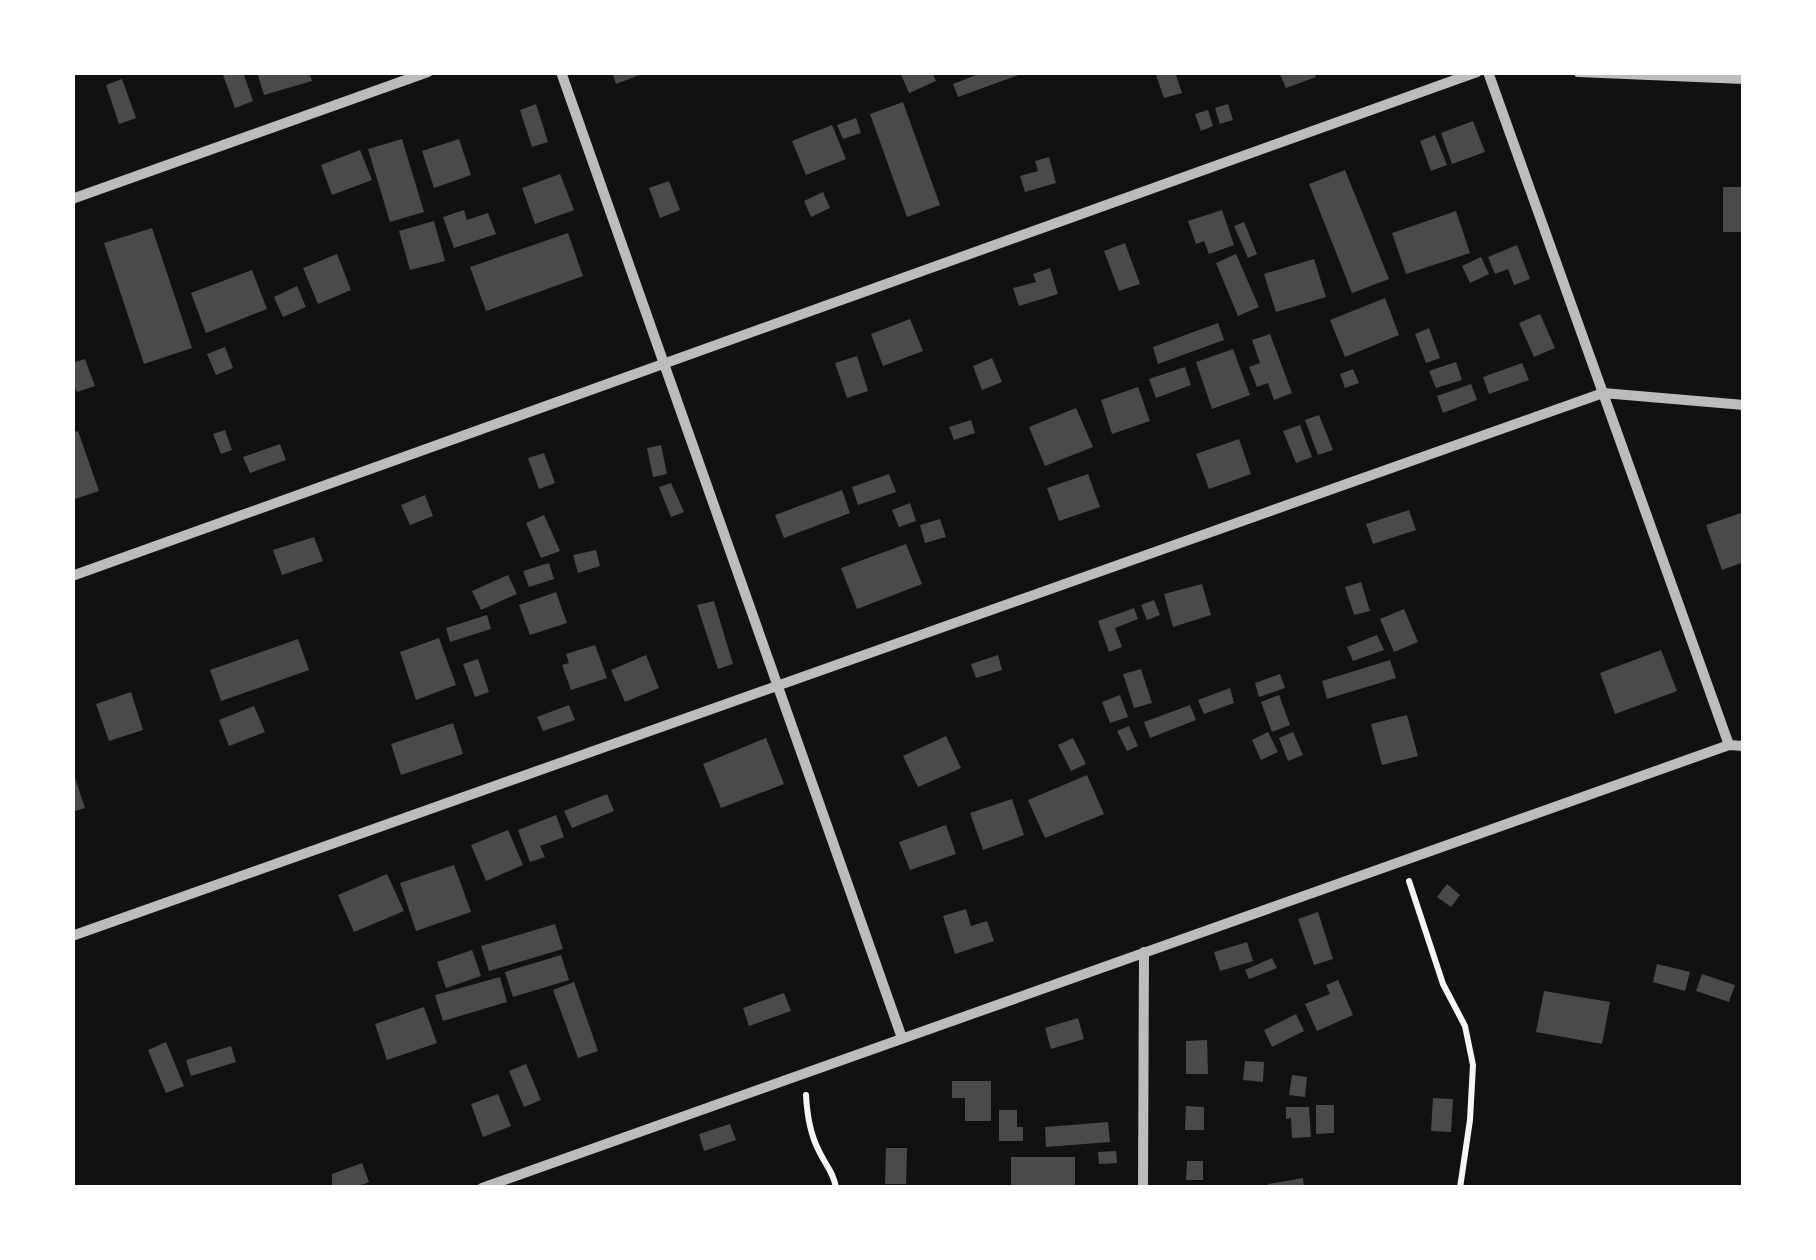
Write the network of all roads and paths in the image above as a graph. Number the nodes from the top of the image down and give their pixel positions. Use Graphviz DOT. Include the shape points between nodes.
graph roads {
  1 [pos="428,72"];
  2 [pos="561,72"];
  3 [pos="1477,72"];
  4 [pos="1488,72"];
  5 [pos="1578,72"];
  6 [pos="1744,79"];
  7 [pos="72,199"];
  8 [pos="664,364"];
  9 [pos="1603,392"];
  10 [pos="1744,405"];
  11 [pos="72,576"];
  12 [pos="778,686"];
  13 [pos="1730,745"];
  14 [pos="1744,746"];
  15 [pos="1404,860"];
  16 [pos="72,936"];
  17 [pos="1144,952"];
  18 [pos="902,1038"];
  19 [pos="804,1072"];
  20 [pos="482,1188"];
  21 [pos="836,1188"];
  22 [pos="1143,1188"];
  23 [pos="1460,1188"];
  1 -- 7 [label="street"];
  2 -- 8 [label="street"];
  3 -- 8 [label="street"];
  4 -- 9 [label="street"];
  5 -- 6 [label="street"];
  8 -- 11 [label="street"];
  8 -- 12 [label="street"];
  9 -- 10 [label="street"];
  9 -- 12 [label="street"];
  9 -- 13 [label="street"];
  12 -- 16 [label="street"];
  12 -- 18 [label="street"];
  13 -- 14 [label="street"];
  13 -- 15 [label="street"];
  15 -- 17 [label="street"];
  15 -- 23 [label="path" via="1473,1066"];
  17 -- 18 [label="street"];
  17 -- 22 [label="street"];
  18 -- 19 [label="street"];
  19 -- 20 [label="street"];
  19 -- 21 [label="path" via="807,1114"];
}
